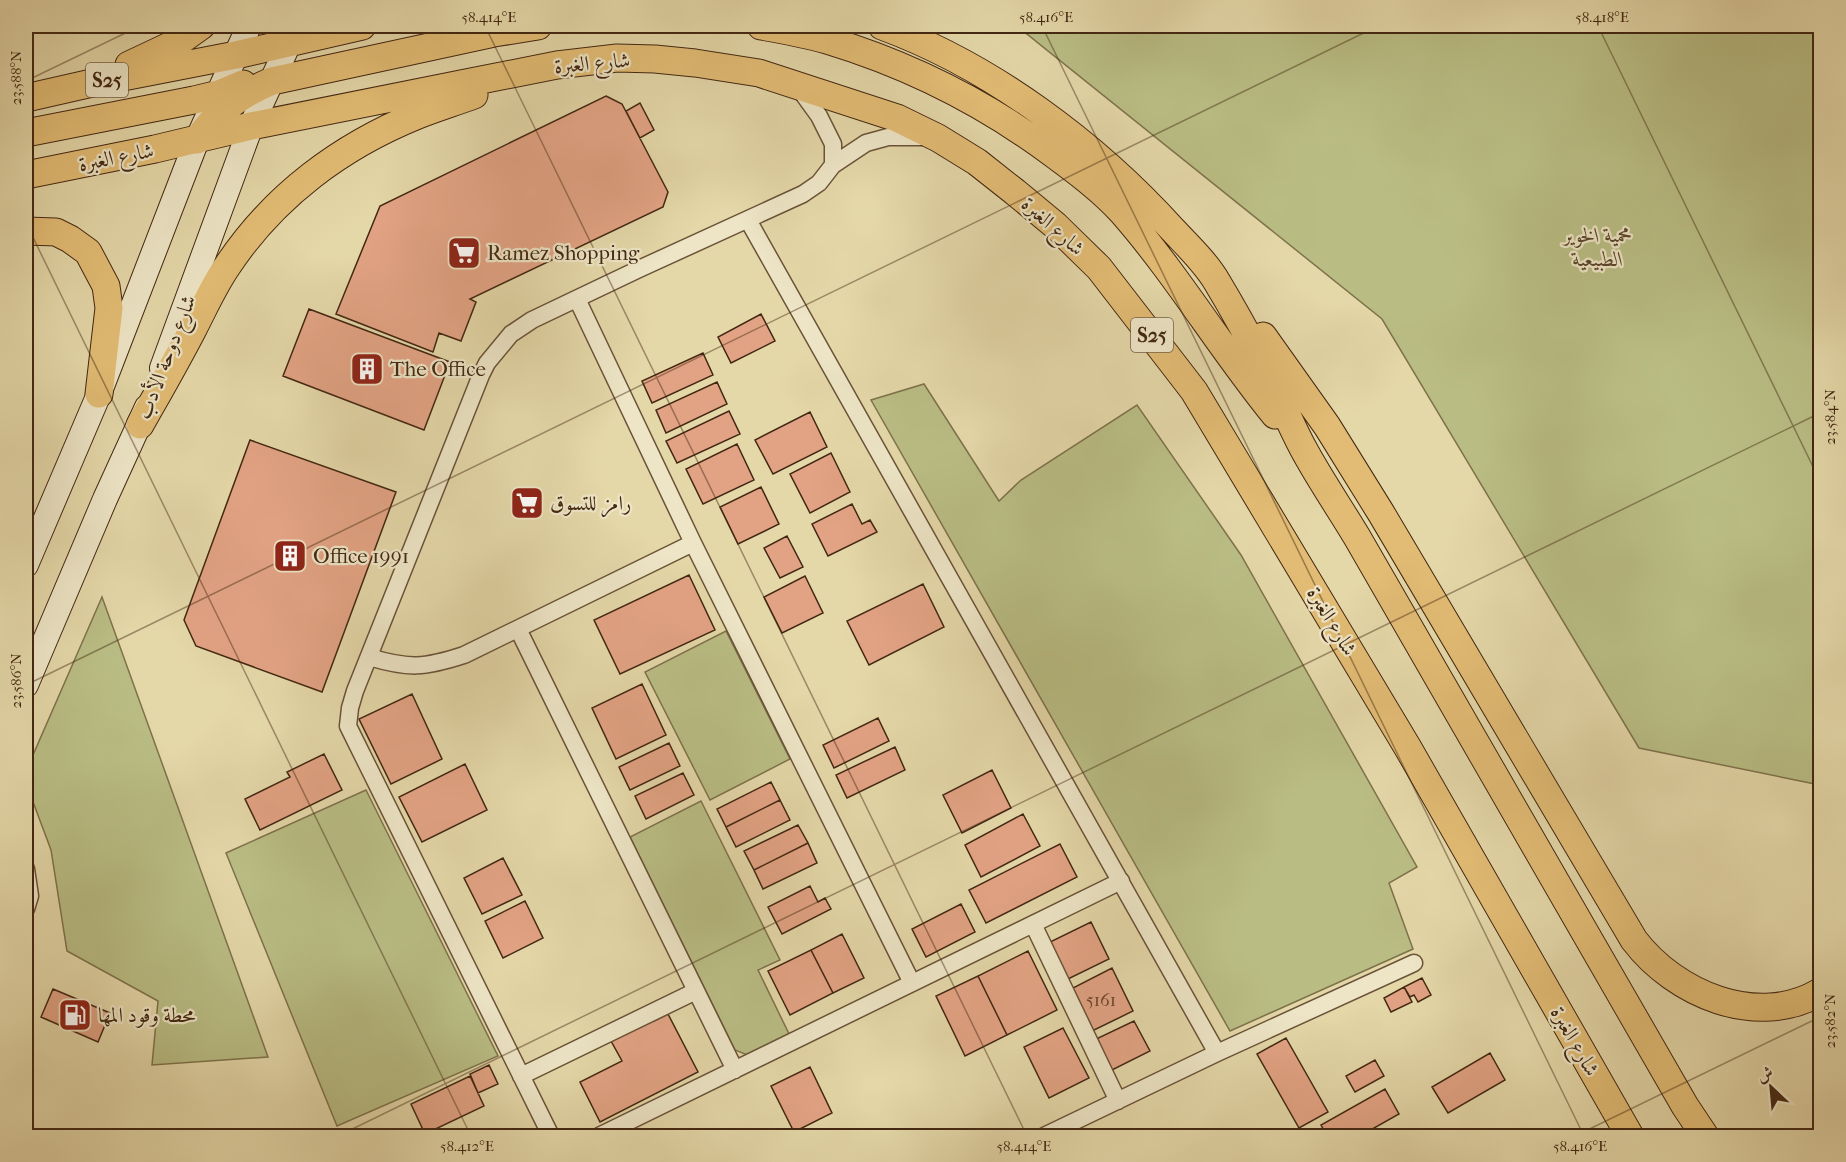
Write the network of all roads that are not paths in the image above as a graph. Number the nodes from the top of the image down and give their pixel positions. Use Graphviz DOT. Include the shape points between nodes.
graph roads {
  1 [pos="201,26"];
  2 [pos="249,26"];
  3 [pos="362,26"];
  4 [pos="538,26"];
  5 [pos="761,26"];
  6 [pos="882,26"];
  7 [pos="294,34"];
  8 [pos="236,55"];
  9 [pos="189,64"];
  10 [pos="557,65"];
  11 [pos="272,81"];
  12 [pos="92,83"];
  13 [pos="795,83"];
  14 [pos="207,97"];
  15 [pos="26,98"];
  16 [pos="251,126"];
  17 [pos="26,134"];
  18 [pos="938,138"];
  19 [pos="197,140"];
  20 [pos="833,165"];
  21 [pos="26,175"];
  22 [pos="748,220"];
  23 [pos="26,231"];
  24 [pos="1216,280"];
  25 [pos="577,299"];
  26 [pos="99,394"];
  27 [pos="140,425"];
  28 [pos="1303,448"];
  29 [pos="693,543"];
  30 [pos="26,565"];
  31 [pos="518,629"];
  32 [pos="369,657"];
  33 [pos="26,685"];
  34 [pos="26,869"];
  35 [pos="1121,881"];
  36 [pos="28,902"];
  37 [pos="1033,924"];
  38 [pos="1414,963"];
  39 [pos="912,983"];
  40 [pos="696,991"];
  41 [pos="1821,992"];
  42 [pos="1217,1053"];
  43 [pos="735,1070"];
  44 [pos="521,1076"];
  45 [pos="1118,1101"];
  46 [pos="551,1137"];
  47 [pos="599,1137"];
  48 [pos="1044,1137"];
  49 [pos="1630,1137"];
  50 [pos="1705,1137"];
  1 -- 12 [label="main road" via="180,41"];
  2 -- 8 [label="main road"];
  3 -- 7 [label="main road, S25"];
  4 -- 11 [label="main road"];
  5 -- 28 [label="main road" via="825,40 933,80 984,107 1077,171 1120,210 1160,257"];
  6 -- 24 [label="main road" via="936,48 979,72 1071,136 1154,209"];
  7 -- 8 [label="main road, S25"];
  7 -- 11 [label="main road, شارع دوحة الأدب"];
  7 -- 14 [label="main road" via="260,74 240,86"];
  8 -- 9 [label="main road, S25"];
  8 -- 14 [label="main road"];
  9 -- 12 [label="main road, S25"];
  9 -- 14 [label="main road" via="200,66 207,74"];
  10 -- 13 [label="main road, شارع الغبرة / S25" via="617,58 655,59 759,73"];
  10 -- 16 [label="main road, شارع الغبرة / S25"];
  10 -- 27 [label="main road" via="417,115 378,134 320,169 281,200 226,267"];
  11 -- 16 [label="main road, شارع دوحة الأدب"];
  11 -- 19 [label="main road" via="230,104"];
  12 -- 15 [label="main road, S25"];
  13 -- 18 [label="main road, شارع الغبرة / S25" via="897,117"];
  13 -- 20 [label="street" via="833,144"];
  14 -- 17 [label="main road"];
  14 -- 19 [label="main road"];
  16 -- 19 [label="main road, شارع الغبرة / S25"];
  16 -- 27 [label="main road, شارع دوحة الأدب"];
  18 -- 20 [label="street" via="876,139"];
  18 -- 49 [label="main road, شارع الغبرة / S25" via="1015,192 1099,268 1194,391 1408,748"];
  19 -- 21 [label="main road, شارع الغبرة / S25"];
  19 -- 26 [label="main road"];
  20 -- 22 [label="street" via="819,183 803,194"];
  22 -- 25 [label="street"];
  22 -- 35 [label="street"];
  23 -- 26 [label="main road" via="56,232 70,238 88,252 106,286 109,308"];
  24 -- 28 [label="main road"];
  24 -- 41 [label="main road" via="1263,336 1327,426 1648,958 1692,989 1740,1006 1764,1008"];
  25 -- 29 [label="street"];
  25 -- 32 [label="street" via="511,334 487,363"];
  26 -- 30 [label="main road"];
  27 -- 33 [label="main road, شارع دوحة الأدب"];
  28 -- 50 [label="main road"];
  29 -- 31 [label="street"];
  29 -- 39 [label="street"];
  31 -- 32 [label="street" via="441,663 403,666"];
  31 -- 40 [label="street"];
  32 -- 44 [label="street" via="350,708 348,726"];
  34 -- 36 [label="street"];
  35 -- 37 [label="street"];
  35 -- 42 [label="street"];
  37 -- 39 [label="street"];
  37 -- 45 [label="street"];
  38 -- 42 [label="street"];
  39 -- 43 [label="street"];
  40 -- 43 [label="street"];
  40 -- 44 [label="street"];
  42 -- 45 [label="street"];
  43 -- 47 [label="street"];
  44 -- 46 [label="street"];
  45 -- 48 [label="street"];
}
